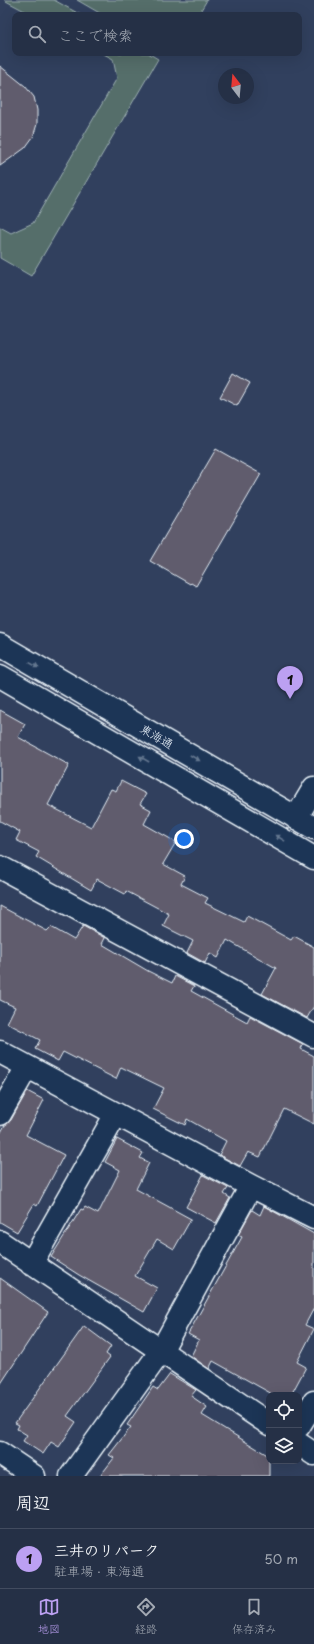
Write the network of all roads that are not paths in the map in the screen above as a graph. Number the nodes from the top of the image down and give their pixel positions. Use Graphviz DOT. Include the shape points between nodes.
graph roads {
  1 [pos="0,645"];
  2 [pos="0,676"];
  3 [pos="314,788"];
  4 [pos="305,823"];
  5 [pos="314,858"];
  6 [pos="0,867"];
  7 [pos="314,1036"];
  8 [pos="0,1052"];
  9 [pos="27,1067"];
  10 [pos="0,1114"];
  11 [pos="116,1114"];
  12 [pos="251,1186"];
  13 [pos="314,1218"];
  14 [pos="0,1242"];
  15 [pos="31,1264"];
  16 [pos="161,1351"];
  17 [pos="314,1402"];
  18 [pos="302,1421"];
  19 [pos="266,1422"];
  20 [pos="302,1446"];
  21 [pos="0,1453"];
  22 [pos="314,1454"];
  23 [pos="34,1476"];
  24 [pos="71,1476"];
  1 -- 4 [label="street, 東海通, one-way"];
  5 -- 2 [label="street, one-way"];
  3 -- 4 [label="street"];
  6 -- 7 [label="street"];
  8 -- 9 [label="street"];
  9 -- 10 [label="street"];
  9 -- 11 [label="street"];
  11 -- 12 [label="street"];
  11 -- 15 [label="street"];
  12 -- 13 [label="street"];
  12 -- 16 [label="street"];
  14 -- 15 [label="street"];
  15 -- 16 [label="street"];
  16 -- 19 [label="street"];
  16 -- 24 [label="street"];
  17 -- 18 [label="street"];
  20 -- 22 [label="street"];
  21 -- 23 [label="street"];
}
